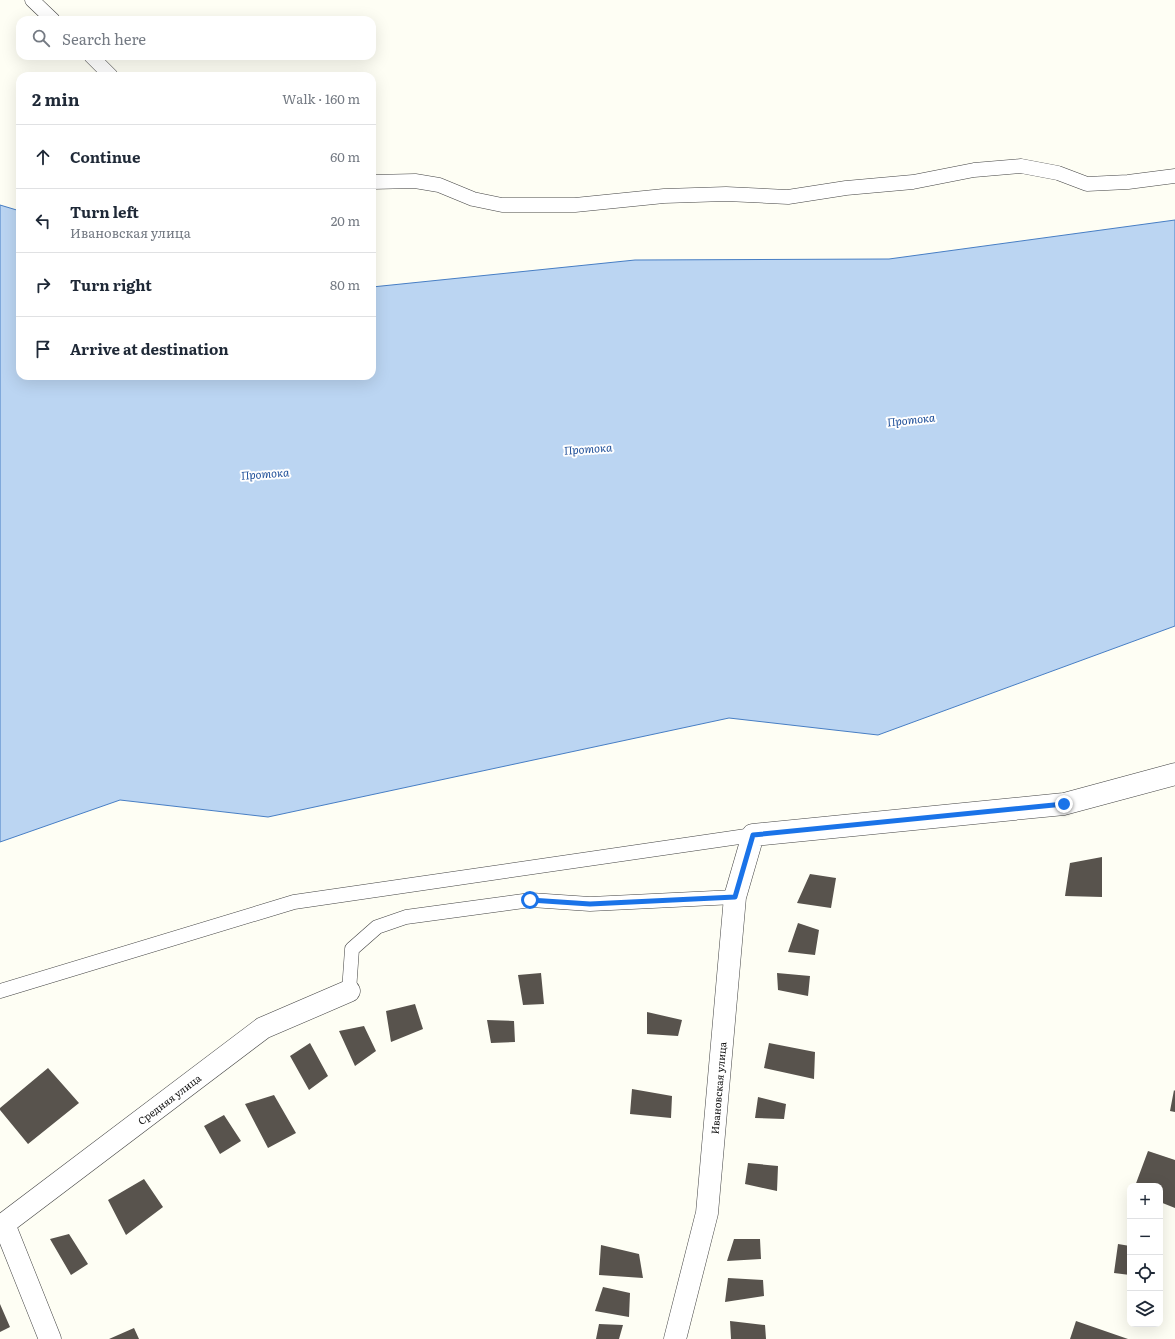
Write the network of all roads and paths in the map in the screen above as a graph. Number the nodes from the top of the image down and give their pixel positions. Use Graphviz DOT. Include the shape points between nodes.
graph roads {
  1 [pos="32,0"];
  2 [pos="49,16"];
  3 [pos="95,60"];
  4 [pos="107,72"];
  5 [pos="1175,176"];
  6 [pos="376,182"];
  7 [pos="1175,774"];
  8 [pos="753,835"];
  9 [pos="735,897"];
  10 [pos="0,991"];
  11 [pos="349,991"];
  12 [pos="2,1225"];
  13 [pos="50,1339"];
  14 [pos="675,1339"];
  1 -- 2 [label="lane"];
  3 -- 4 [label="lane"];
  5 -- 6 [label="lane" via="1087,184 1058,173 1021,166 974,170 913,182 846,188 788,197 726,194 664,196 575,205 502,205 473,199 439,185 415,181"];
  7 -- 8 [label="street" via="1064,804"];
  8 -- 9 [label="street, Ивановская улица"];
  8 -- 10 [label="lane" via="294,902"];
  9 -- 11 [label="lane" via="590,904 530,900 406,916 377,927 352,949"];
  9 -- 14 [label="street, Ивановская улица" via="707,1213"];
  11 -- 12 [label="street, Средняя улица" via="264,1028"];
  12 -- 13 [label="street"];
}
